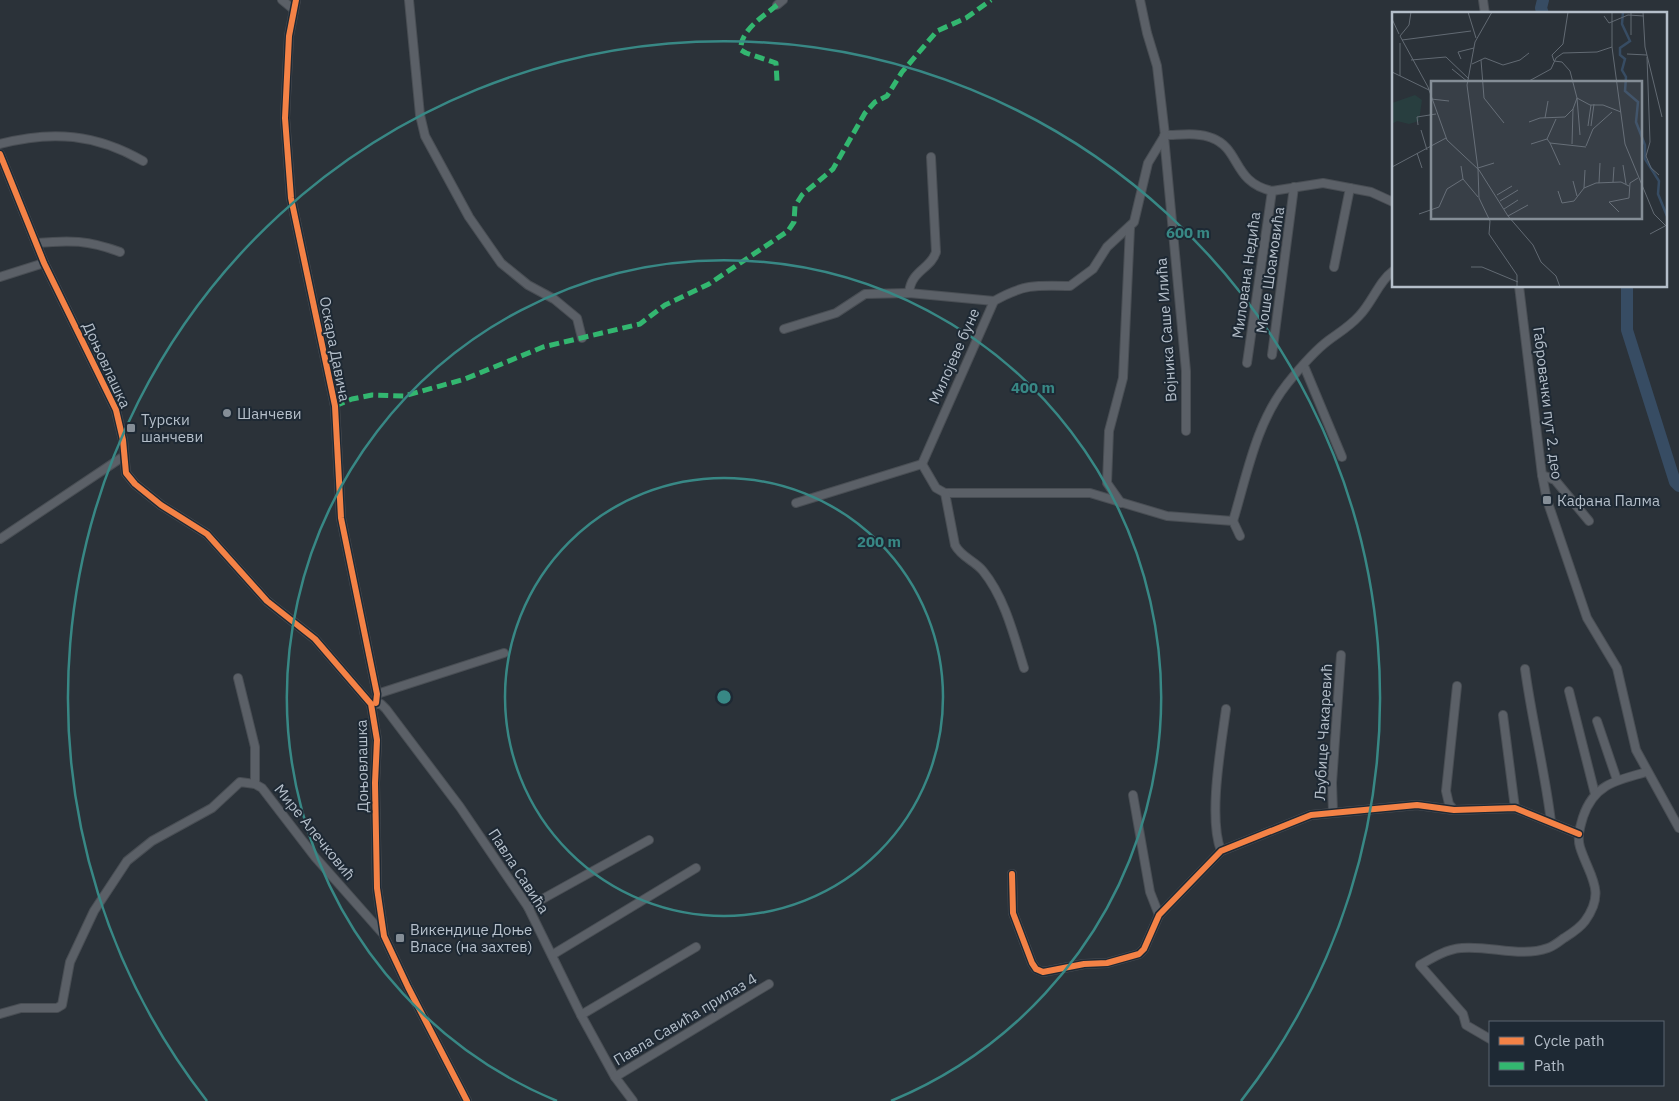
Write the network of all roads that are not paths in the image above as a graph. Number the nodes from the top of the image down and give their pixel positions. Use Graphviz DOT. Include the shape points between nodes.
graph roads {
  1 [pos="282,0"];
  2 [pos="296,0"];
  3 [pos="408,0"];
  4 [pos="1140,0"];
  5 [pos="294,9"];
  6 [pos="1163,137"];
  7 [pos="0,144"];
  8 [pos="0,154"];
  9 [pos="931,157"];
  10 [pos="143,161"];
  11 [pos="1294,187"];
  12 [pos="1350,188"];
  13 [pos="1272,192"];
  14 [pos="1392,201"];
  15 [pos="1130,228"];
  16 [pos="36,243"];
  17 [pos="120,252"];
  18 [pos="44,263"];
  19 [pos="1334,267"];
  20 [pos="1392,272"];
  21 [pos="0,277"];
  22 [pos="1520,288"];
  23 [pos="909,293"];
  24 [pos="994,301"];
  25 [pos="784,329"];
  26 [pos="582,338"];
  27 [pos="1272,356"];
  28 [pos="1247,362"];
  29 [pos="1304,366"];
  30 [pos="1186,431"];
  31 [pos="124,456"];
  32 [pos="1342,458"];
  33 [pos="922,464"];
  34 [pos="1542,475"];
  35 [pos="945,493"];
  36 [pos="796,502"];
  37 [pos="1121,503"];
  38 [pos="1589,521"];
  39 [pos="1233,522"];
  40 [pos="1240,536"];
  41 [pos="0,539"];
  42 [pos="504,653"];
  43 [pos="1341,654"];
  44 [pos="1024,668"];
  45 [pos="1525,669"];
  46 [pos="238,678"];
  47 [pos="1457,686"];
  48 [pos="1569,691"];
  49 [pos="377,694"];
  50 [pos="374,704"];
  51 [pos="1226,709"];
  52 [pos="1503,715"];
  53 [pos="1597,721"];
  54 [pos="1648,772"];
  55 [pos="1617,780"];
  56 [pos="255,784"];
  57 [pos="1595,794"];
  58 [pos="1133,795"];
  59 [pos="1515,808"];
  60 [pos="1454,810"];
  61 [pos="1333,812"];
  62 [pos="1551,822"];
  63 [pos="1679,828"];
  64 [pos="1579,834"];
  65 [pos="649,840"];
  66 [pos="1221,851"];
  67 [pos="696,868"];
  68 [pos="1012,874"];
  69 [pos="528,907"];
  70 [pos="1159,915"];
  71 [pos="384,936"];
  72 [pos="696,946"];
  73 [pos="552,954"];
  74 [pos="769,984"];
  75 [pos="0,1014"];
  76 [pos="581,1015"];
  77 [pos="1489,1038"];
  78 [pos="615,1077"];
  79 [pos="467,1101"];
  80 [pos="633,1101"];
  1 -- 5 [label="street"];
  2 -- 5 [label="street, Оскара Давича"];
  3 -- 26 [label="street" via="425,136 469,217 501,262 577,318"];
  4 -- 6 [label="street, Војника Саше Илића" via="1158,66"];
  5 -- 49 [label="street, Оскара Давича" via="289,36 285,118 291,198 335,406 341,518"];
  6 -- 13 [label="street" via="1204,136 1217,141 1229,152 1244,177"];
  6 -- 15 [label="street" via="1148,163"];
  6 -- 30 [label="street, Војника Саше Илића" via="1186,371"];
  7 -- 10 [label="street" via="36,136 87,138"];
  8 -- 16 [label="street, Доњовлашка"];
  9 -- 23 [label="street" via="936,252 914,277"];
  11 -- 12 [label="street" via="1323,183"];
  11 -- 13 [label="street"];
  11 -- 27 [label="street, Моше Шоамовића"];
  12 -- 14 [label="street" via="1379,194"];
  12 -- 19 [label="street"];
  13 -- 28 [label="street, Милована Недића"];
  15 -- 24 [label="street, Милојеве буне" via="1107,247 1092,269 1070,286 1034,285 1013,290"];
  15 -- 37 [label="street" via="1122,378 1109,432 1107,484"];
  16 -- 17 [label="street" via="95,242"];
  16 -- 18 [label="street, Доњовлашка"];
  18 -- 21 [label="street"];
  18 -- 31 [label="street, Доњовлашка" via="116,410"];
  20 -- 29 [label="street" via="1385,277 1366,309"];
  22 -- 34 [label="street, Габровачки пут 2. део"];
  23 -- 24 [label="street"];
  23 -- 25 [label="street" via="866,294 836,313"];
  24 -- 33 [label="street, Милојеве буне"];
  29 -- 32 [label="street"];
  29 -- 39 [label="street" via="1287,384 1260,430"];
  31 -- 41 [label="street"];
  31 -- 50 [label="street, Доњовлашка" via="126,473 134,484 207,534 266,601 316,639"];
  33 -- 35 [label="street" via="936,488"];
  33 -- 36 [label="street"];
  34 -- 38 [label="street" via="1555,480"];
  34 -- 54 [label="street, Габровачки пут 2. део" via="1547,500 1587,618 1617,668 1636,750"];
  35 -- 37 [label="street" via="1090,493"];
  35 -- 44 [label="street" via="955,545 959,552 983,570 997,591"];
  37 -- 39 [label="street" via="1167,516"];
  39 -- 40 [label="street"];
  42 -- 49 [label="street"];
  43 -- 61 [label="street, Љубице Чакаревић"];
  45 -- 62 [label="street" via="1546,777"];
  46 -- 56 [label="street, Мире Алечковић" via="255,747"];
  47 -- 60 [label="street" via="1446,791"];
  48 -- 57 [label="street"];
  49 -- 50 [label="street, Оскара Давича"];
  50 -- 69 [label="street, Павла Савића" via="381,704 386,709 460,807"];
  50 -- 71 [label="street, Доњовлашка" via="377,878"];
  51 -- 66 [label="street" via="1215,828"];
  52 -- 59 [label="street"];
  53 -- 55 [label="street"];
  54 -- 55 [label="street"];
  54 -- 63 [label="street, Габровачки пут 2. део"];
  55 -- 57 [label="street"];
  56 -- 71 [label="street, Мире Алечковић" via="262,788 315,857"];
  56 -- 75 [label="street" via="240,782 212,808 152,841 127,861 94,911 70,962 62,1005 57,1008 21,1008"];
  57 -- 64 [label="street" via="1586,809"];
  58 -- 70 [label="street" via="1150,892"];
  59 -- 60 [label="street"];
  59 -- 62 [label="street"];
  60 -- 61 [label="street" via="1417,805"];
  61 -- 66 [label="street" via="1311,815"];
  62 -- 64 [label="street"];
  64 -- 77 [label="street" via="1580,846 1596,884 1592,910 1579,929 1548,948 1512,952 1462,948 1449,950 1420,965 1463,1014 1466,1025"];
  65 -- 69 [label="street"];
  66 -- 70 [label="street"];
  67 -- 73 [label="street"];
  68 -- 70 [label="street" via="1013,913 1032,963 1036,970 1043,972 1107,963 1139,954"];
  69 -- 73 [label="street, Павла Савића"];
  71 -- 79 [label="street, Доњовлашка"];
  72 -- 76 [label="street"];
  73 -- 76 [label="street, Павла Савића"];
  74 -- 78 [label="street, Павла Савића прилаз 4"];
  76 -- 78 [label="street, Павла Савића"];
  78 -- 80 [label="street, Павла Савића"];
}
